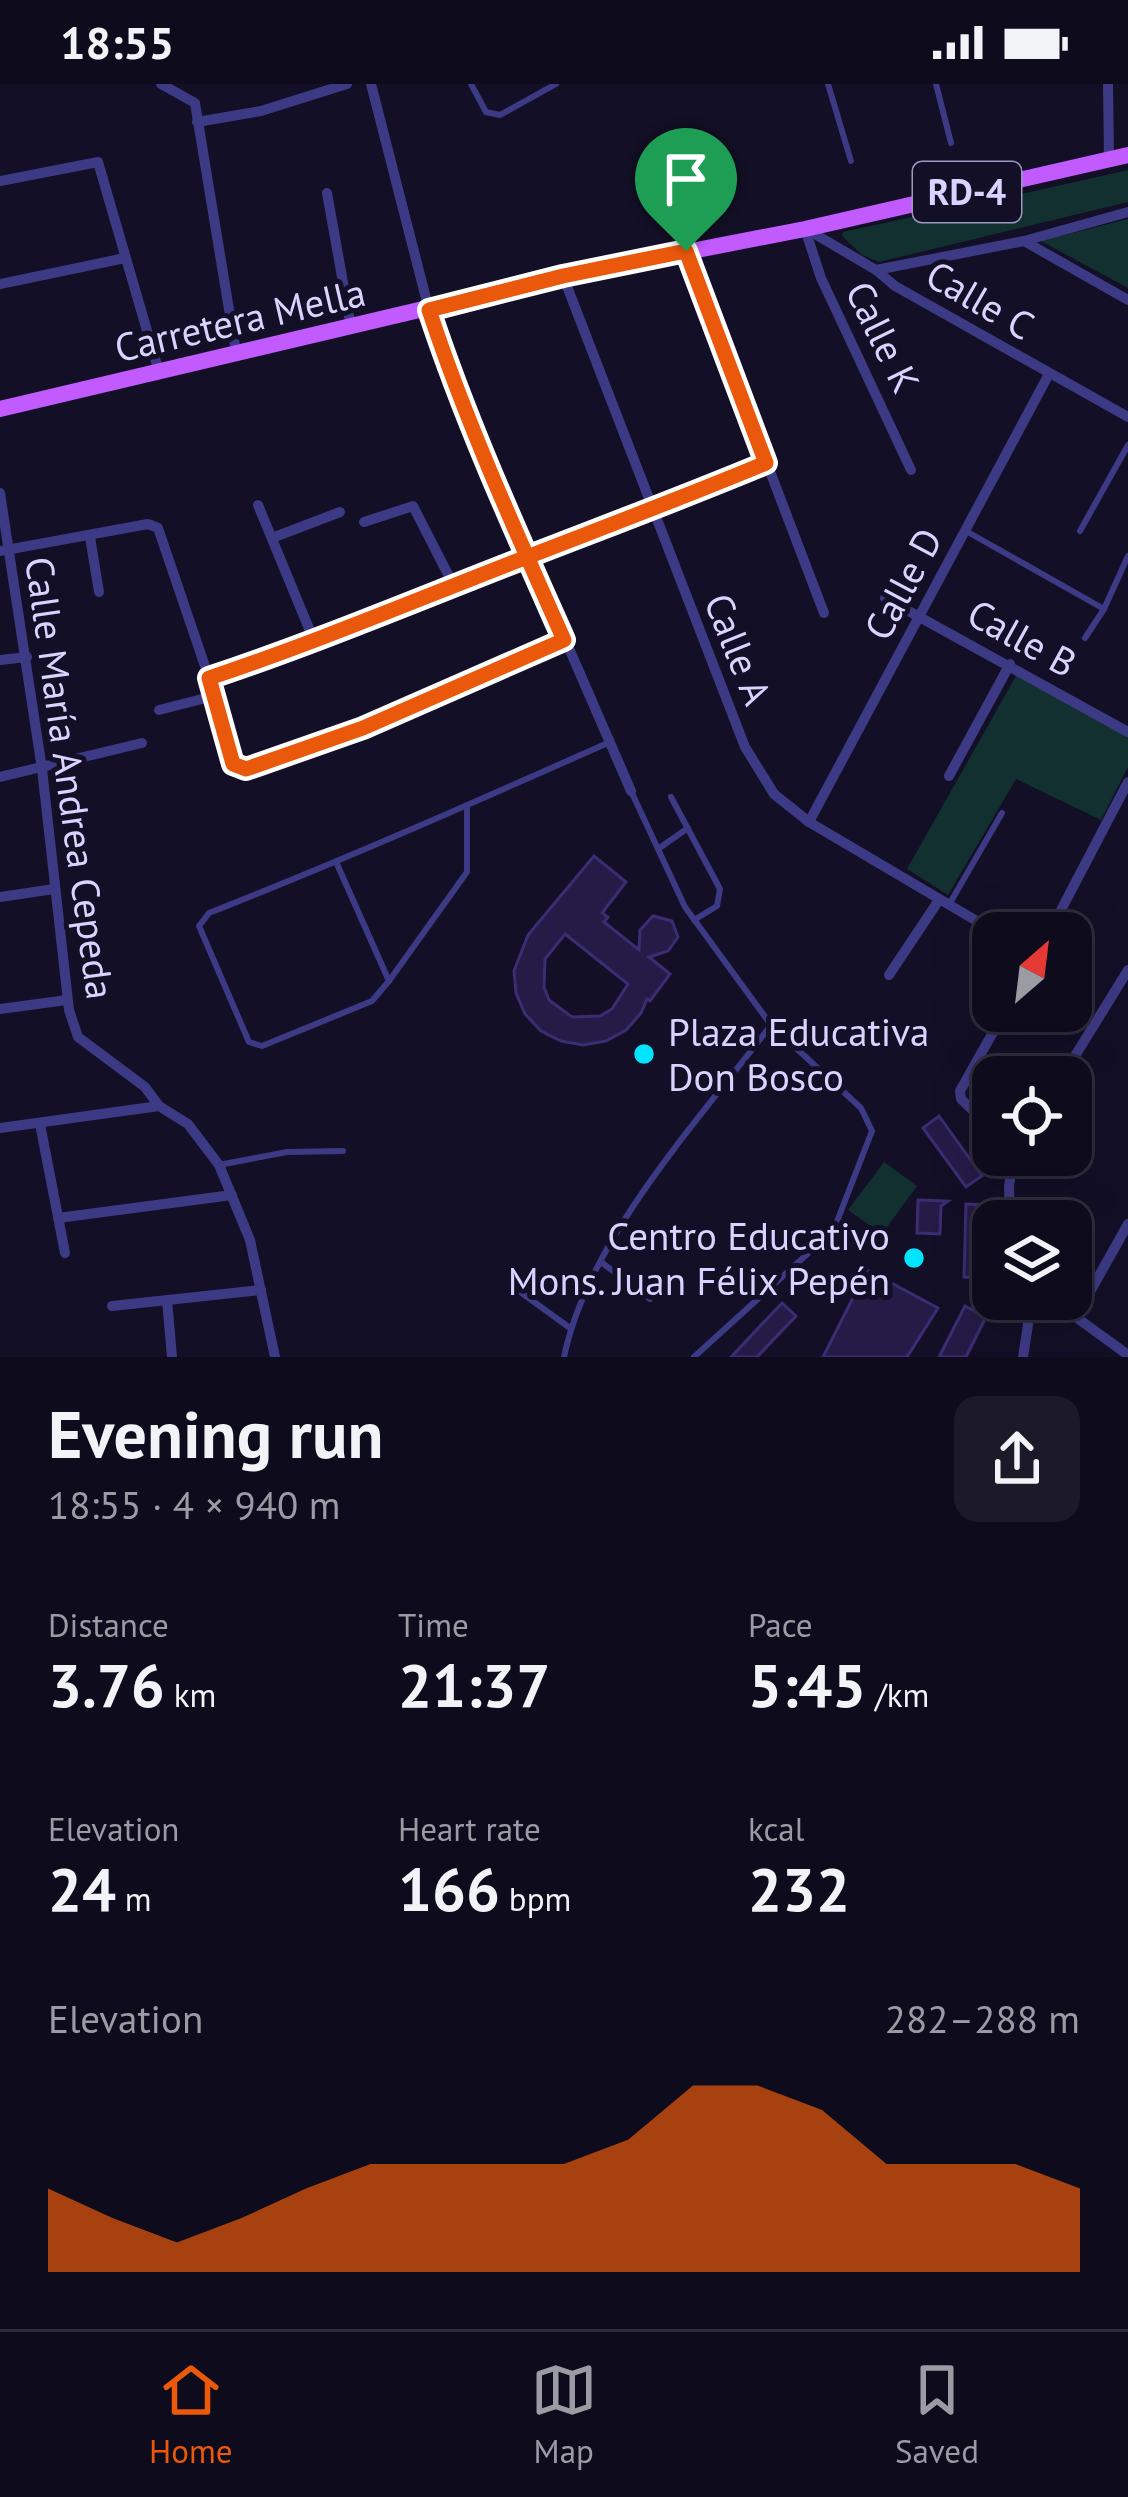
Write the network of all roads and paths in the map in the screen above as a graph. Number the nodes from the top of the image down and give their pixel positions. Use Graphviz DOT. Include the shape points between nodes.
graph roads {
  1 [pos="161,84"];
  2 [pos="347,84"];
  3 [pos="371,84"];
  4 [pos="471,84"];
  5 [pos="556,84"];
  6 [pos="828,84"];
  7 [pos="936,84"];
  8 [pos="1108,84"];
  9 [pos="327,87"];
  10 [pos="197,122"];
  11 [pos="951,143"];
  12 [pos="1128,155"];
  13 [pos="1109,159"];
  14 [pos="851,161"];
  15 [pos="0,181"];
  16 [pos="327,193"];
  17 [pos="1128,212"];
  18 [pos="805,229"];
  19 [pos="1024,241"];
  20 [pos="686,251"];
  21 [pos="125,258"];
  22 [pos="876,270"];
  23 [pos="563,276"];
  24 [pos="0,284"];
  25 [pos="1128,300"];
  26 [pos="429,310"];
  27 [pos="351,327"];
  28 [pos="236,352"];
  29 [pos="158,373"];
  30 [pos="1049,374"];
  31 [pos="0,409"];
  32 [pos="1128,417"];
  33 [pos="1128,445"];
  34 [pos="766,463"];
  35 [pos="911,470"];
  36 [pos="0,493"];
  37 [pos="258,506"];
  38 [pos="652,511"];
  39 [pos="340,512"];
  40 [pos="364,522"];
  41 [pos="965,531"];
  42 [pos="1080,531"];
  43 [pos="90,537"];
  44 [pos="272,538"];
  45 [pos="4,550"];
  46 [pos="529,556"];
  47 [pos="1128,556"];
  48 [pos="454,586"];
  49 [pos="99,592"];
  50 [pos="886,598"];
  51 [pos="1104,609"];
  52 [pos="824,613"];
  53 [pos="920,616"];
  54 [pos="1085,638"];
  55 [pos="564,640"];
  56 [pos="315,643"];
  57 [pos="27,657"];
  58 [pos="0,660"];
  59 [pos="1010,664"];
  60 [pos="209,678"];
  61 [pos="214,696"];
  62 [pos="159,710"];
  63 [pos="1128,732"];
  64 [pos="610,742"];
  65 [pos="142,743"];
  66 [pos="42,769"];
  67 [pos="949,776"];
  68 [pos="0,777"];
  69 [pos="1128,782"];
  70 [pos="631,791"];
  71 [pos="671,797"];
  72 [pos="467,806"];
  73 [pos="1002,813"];
  74 [pos="809,822"];
  75 [pos="688,828"];
  76 [pos="658,849"];
  77 [pos="336,863"];
  78 [pos="54,889"];
  79 [pos="0,896"];
  80 [pos="944,902"];
  81 [pos="1060,912"];
  82 [pos="972,918"];
  83 [pos="694,920"];
  84 [pos="1128,970"];
  85 [pos="889,975"];
  86 [pos="389,981"];
  87 [pos="67,1000"];
  88 [pos="0,1009"];
  89 [pos="771,1025"];
  90 [pos="1075,1056"];
  91 [pos="972,1070"];
  92 [pos="158,1106"];
  93 [pos="972,1110"];
  94 [pos="40,1124"];
  95 [pos="0,1129"];
  96 [pos="344,1151"];
  97 [pos="220,1166"];
  98 [pos="232,1195"];
  99 [pos="58,1218"];
  100 [pos="1128,1224"];
  101 [pos="64,1253"];
  102 [pos="601,1262"];
  103 [pos="512,1286"];
  104 [pos="1092,1288"];
  105 [pos="261,1290"];
  106 [pos="650,1299"];
  107 [pos="167,1300"];
  108 [pos="112,1306"];
  109 [pos="1029,1320"];
  110 [pos="1083,1320"];
  111 [pos="570,1328"];
  112 [pos="1128,1355"];
  113 [pos="172,1357"];
  114 [pos="275,1357"];
  115 [pos="564,1357"];
  116 [pos="694,1357"];
  117 [pos="1023,1357"];
  1 -- 10 [label="street" via="193,100"];
  2 -- 9 [label="street"];
  3 -- 26 [label="street"];
  4 -- 5 [label="lane" via="486,112 500,115"];
  6 -- 14 [label="lane"];
  7 -- 11 [label="lane"];
  8 -- 13 [label="street"];
  9 -- 10 [label="street" via="261,111"];
  10 -- 28 [label="street"];
  12 -- 13 [label="main road, Carretera Mella / RD-4"];
  13 -- 18 [label="main road, Carretera Mella / RD-4"];
  15 -- 21 [label="street" via="96,161"];
  16 -- 27 [label="street"];
  17 -- 19 [label="street"];
  18 -- 20 [label="main road, Carretera Mella / RD-4"];
  18 -- 22 [label="street, Calle C"];
  18 -- 35 [label="street, Calle K"];
  19 -- 22 [label="street"];
  19 -- 25 [label="street"];
  20 -- 23 [label="main road, Carretera Mella / RD-4"];
  20 -- 34 [label="street"];
  21 -- 24 [label="street"];
  21 -- 29 [label="street"];
  22 -- 30 [label="street, Calle C"];
  23 -- 26 [label="main road, Carretera Mella / RD-4"];
  23 -- 38 [label="street, Calle A"];
  26 -- 27 [label="main road, Carretera Mella / RD-4"];
  26 -- 46 [label="street"];
  27 -- 28 [label="main road, Carretera Mella / RD-4"];
  28 -- 29 [label="main road, Carretera Mella / RD-4"];
  29 -- 31 [label="main road, Carretera Mella / RD-4"];
  30 -- 32 [label="street, Calle C"];
  30 -- 41 [label="street, Calle D"];
  33 -- 42 [label="lane"];
  34 -- 38 [label="street"];
  34 -- 52 [label="street"];
  36 -- 45 [label="street, Calle María Andrea Cepeda"];
  37 -- 44 [label="street"];
  38 -- 46 [label="street"];
  38 -- 74 [label="street, Calle A" via="745,747 774,794"];
  39 -- 44 [label="street"];
  40 -- 48 [label="street" via="416,508"];
  41 -- 51 [label="lane"];
  41 -- 53 [label="street, Calle D"];
  43 -- 45 [label="street"];
  43 -- 49 [label="street"];
  43 -- 60 [label="street" via="158,528"];
  44 -- 56 [label="street"];
  45 -- 57 [label="street, Calle María Andrea Cepeda"];
  46 -- 48 [label="street"];
  46 -- 55 [label="street"];
  47 -- 51 [label="lane"];
  48 -- 56 [label="street"];
  50 -- 53 [label="street, Calle B"];
  51 -- 54 [label="lane"];
  53 -- 59 [label="street, Calle B"];
  53 -- 74 [label="street, Calle D"];
  55 -- 61 [label="street" via="246,769 233,764"];
  55 -- 64 [label="street"];
  56 -- 60 [label="street"];
  57 -- 58 [label="street"];
  57 -- 66 [label="street, Calle María Andrea Cepeda"];
  59 -- 63 [label="street, Calle B"];
  59 -- 67 [label="street"];
  60 -- 61 [label="street"];
  61 -- 62 [label="street"];
  64 -- 70 [label="street"];
  64 -- 72 [label="lane"];
  65 -- 66 [label="street"];
  66 -- 68 [label="street"];
  66 -- 78 [label="street, Calle María Andrea Cepeda"];
  69 -- 81 [label="street"];
  70 -- 76 [label="lane"];
  71 -- 75 [label="lane"];
  72 -- 77 [label="lane"];
  72 -- 86 [label="lane" via="466,872"];
  73 -- 80 [label="lane"];
  74 -- 80 [label="street, Calle A"];
  75 -- 76 [label="lane"];
  75 -- 83 [label="lane" via="720,889 717,906"];
  76 -- 83 [label="lane"];
  77 -- 86 [label="lane"];
  77 -- 86 [label="lane" via="208,913 199,926 249,1042 262,1046 372,1000"];
  78 -- 79 [label="street"];
  78 -- 87 [label="street, Calle María Andrea Cepeda"];
  80 -- 82 [label="street, Calle A"];
  80 -- 85 [label="street"];
  83 -- 89 [label="lane"];
  84 -- 90 [label="street"];
  87 -- 88 [label="street"];
  87 -- 92 [label="street, Calle María Andrea Cepeda" via="77,1037"];
  89 -- 102 [label="lane"];
  89 -- 116 [label="lane" via="860,1108 872,1132 826,1238"];
  91 -- 93 [label="street" via="960,1091"];
  92 -- 94 [label="street"];
  92 -- 97 [label="street, Calle María Andrea Cepeda" via="188,1124"];
  94 -- 95 [label="street"];
  94 -- 99 [label="street"];
  96 -- 97 [label="lane"];
  97 -- 98 [label="street, Calle María Andrea Cepeda"];
  98 -- 99 [label="street"];
  98 -- 105 [label="street, Calle María Andrea Cepeda"];
  99 -- 101 [label="street"];
  100 -- 104 [label="street"];
  102 -- 106 [label="lane"];
  102 -- 111 [label="lane"];
  103 -- 111 [label="lane"];
  105 -- 107 [label="street"];
  105 -- 114 [label="street, Calle María Andrea Cepeda"];
  107 -- 108 [label="street"];
  107 -- 113 [label="street"];
  109 -- 117 [label="street"];
  110 -- 112 [label="street"];
  111 -- 115 [label="lane"];
}
